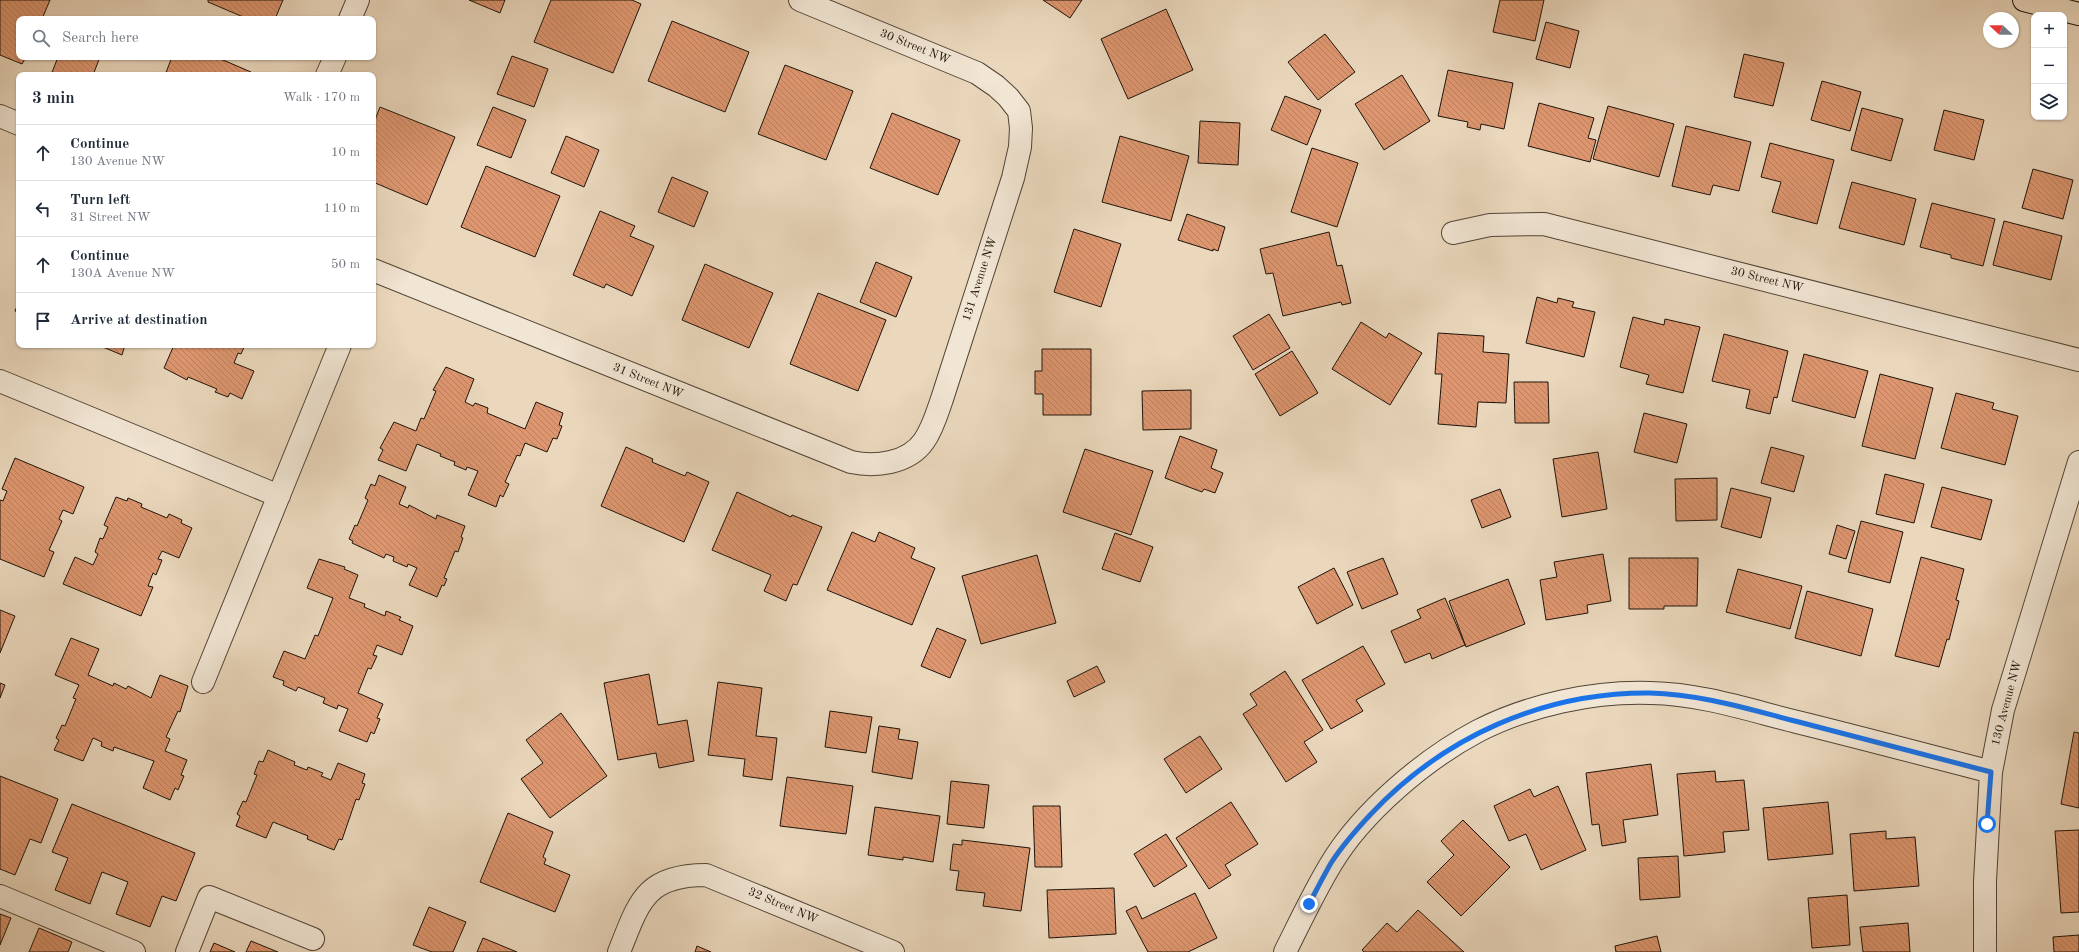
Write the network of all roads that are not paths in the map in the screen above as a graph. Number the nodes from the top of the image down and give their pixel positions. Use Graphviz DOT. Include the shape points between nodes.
graph roads {
  1 [pos="358,0"];
  2 [pos="800,0"];
  3 [pos="2024,0"];
  4 [pos="2079,14"];
  5 [pos="351,16"];
  6 [pos="333,60"];
  7 [pos="328,72"];
  8 [pos="1019,111"];
  9 [pos="0,116"];
  10 [pos="16,123"];
  11 [pos="1453,232"];
  12 [pos="376,271"];
  13 [pos="339,348"];
  14 [pos="2079,360"];
  15 [pos="0,381"];
  16 [pos="923,442"];
  17 [pos="2079,462"];
  18 [pos="279,496"];
  19 [pos="202,682"];
  20 [pos="1991,772"];
  21 [pos="0,896"];
  22 [pos="313,939"];
  23 [pos="134,952"];
  24 [pos="187,952"];
  25 [pos="619,952"];
  26 [pos="893,952"];
  27 [pos="1285,952"];
  28 [pos="1986,952"];
  1 -- 5 [label="street"];
  2 -- 8 [label="street, 30 Street NW" via="977,73 1008,97"];
  3 -- 4 [label="main road"];
  6 -- 7 [label="street"];
  8 -- 16 [label="street, 131 Avenue NW" via="1020,147 1013,178 934,422"];
  9 -- 10 [label="street"];
  11 -- 14 [label="street, 30 Street NW" via="1490,225 1544,224"];
  12 -- 16 [label="street, 31 Street NW" via="850,462 867,465 890,462 907,456"];
  13 -- 18 [label="street"];
  15 -- 18 [label="street"];
  17 -- 20 [label="street, 130 Avenue NW" via="2003,710"];
  18 -- 19 [label="street"];
  20 -- 27 [label="street" via="1722,702 1651,693 1570,700 1524,713 1478,732 1429,763 1388,796 1358,828 1331,863"];
  20 -- 28 [label="street, 130 Avenue NW" via="1986,860"];
  21 -- 23 [label="street"];
  22 -- 24 [label="street" via="209,897"];
  25 -- 26 [label="street, 32 Street NW" via="634,915 646,896 671,878 687,875 706,875"];
}
